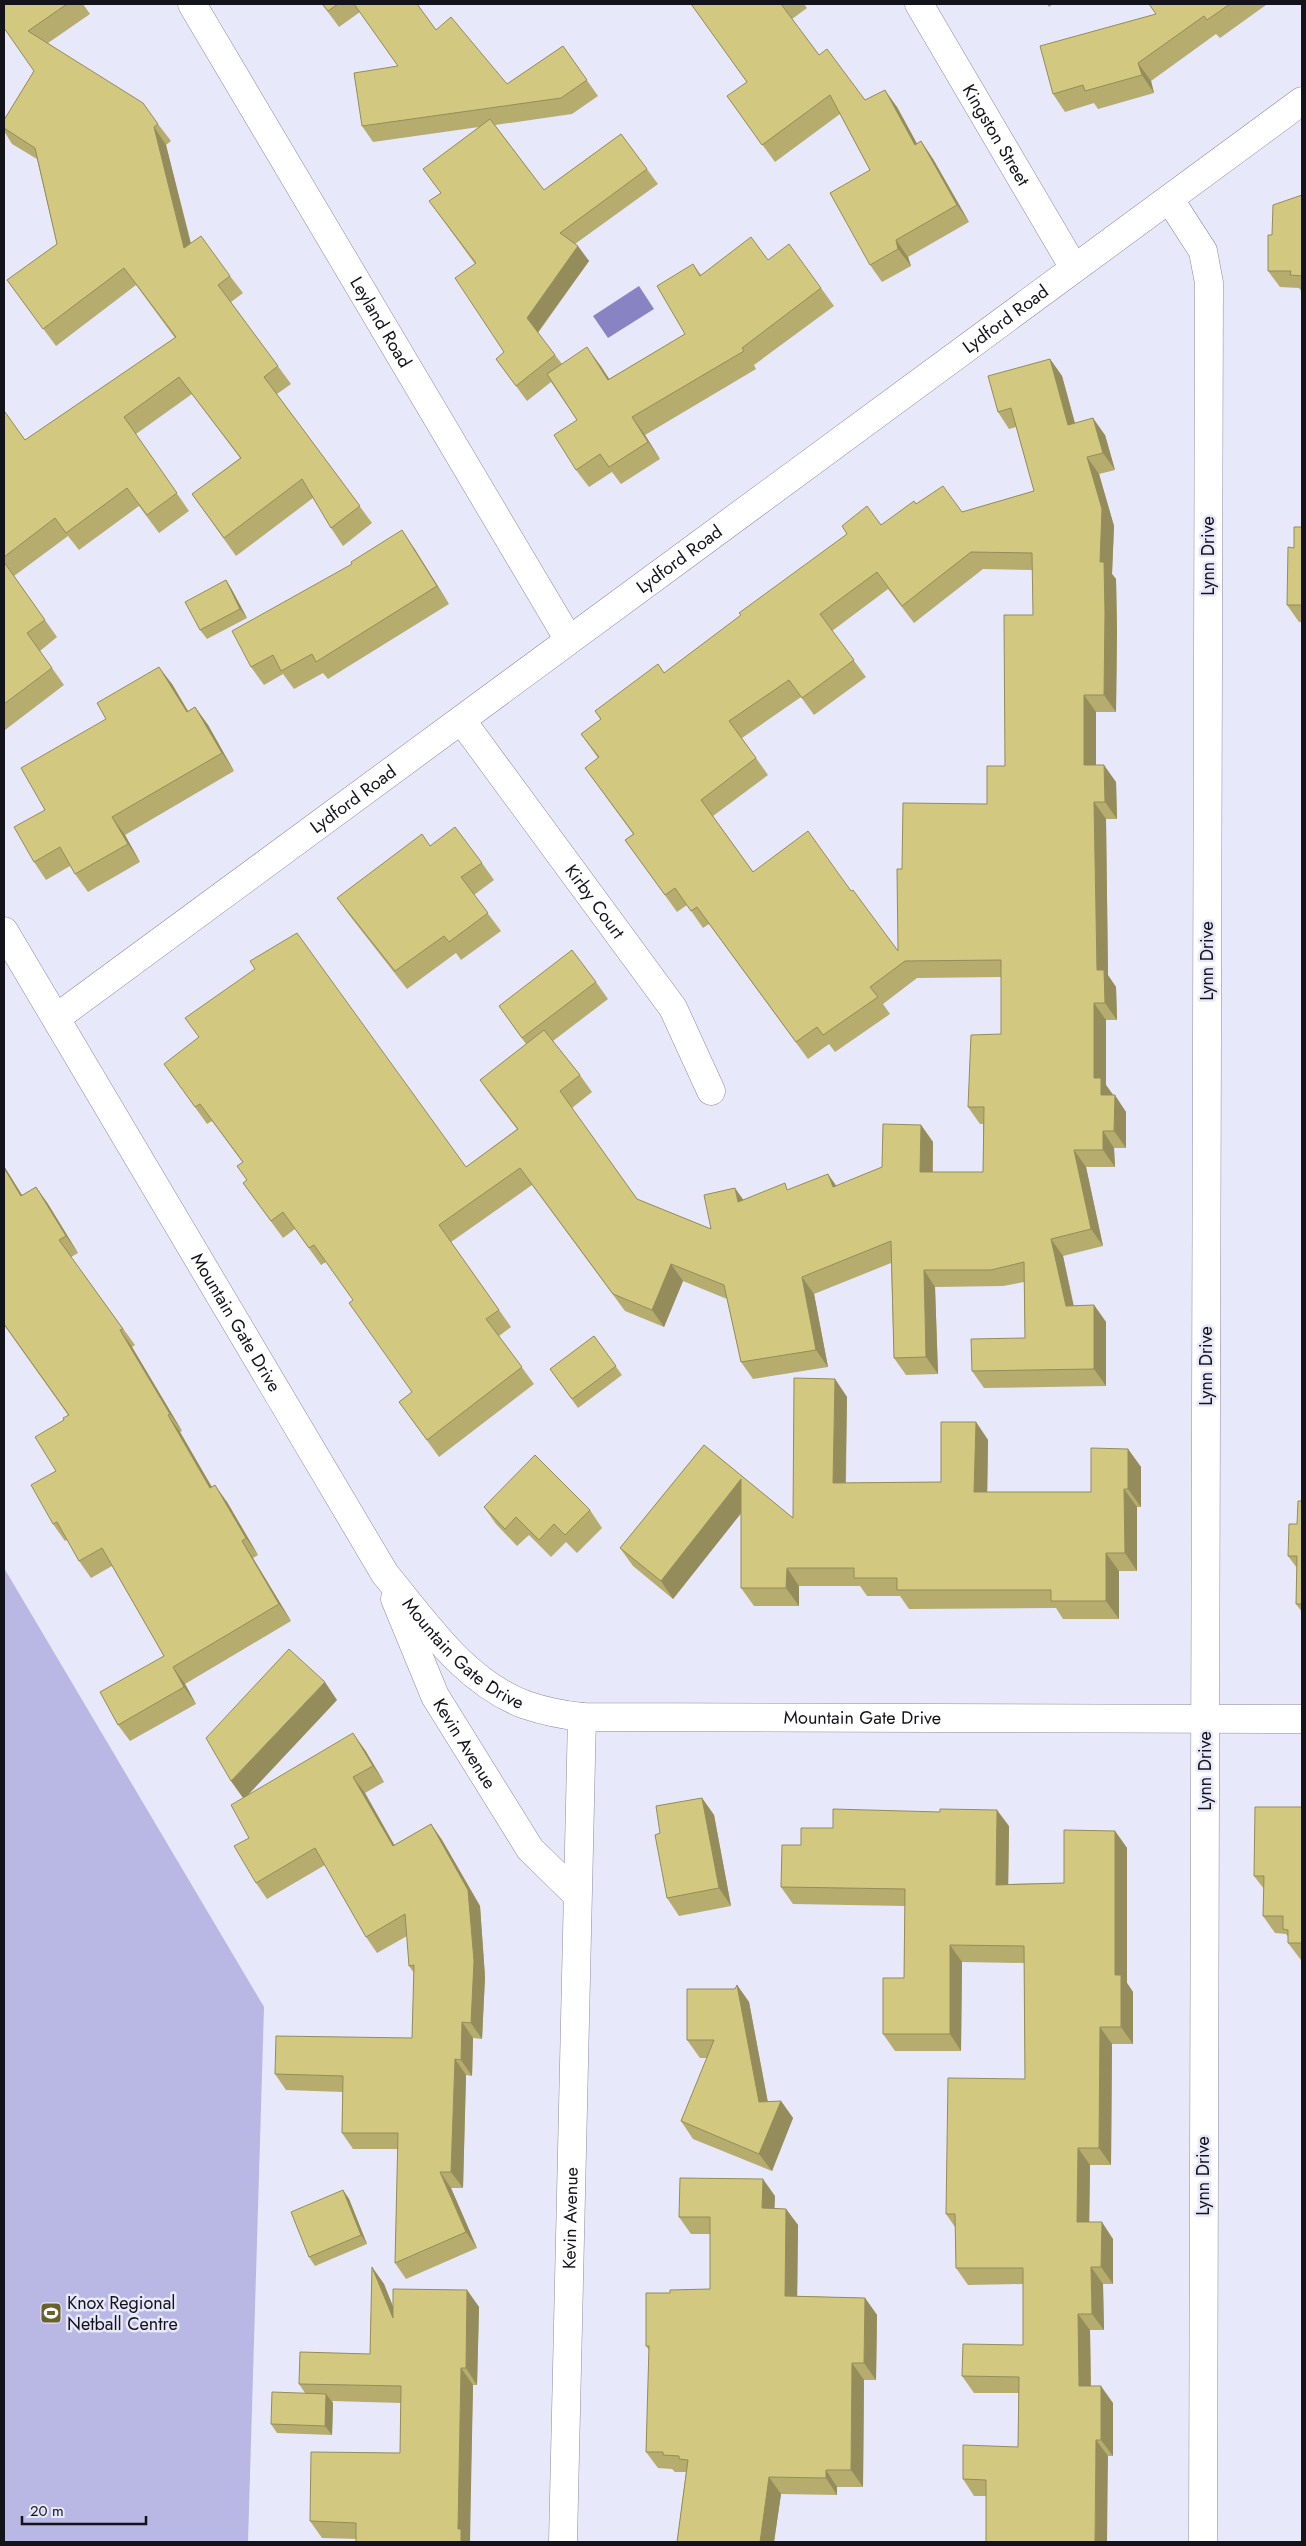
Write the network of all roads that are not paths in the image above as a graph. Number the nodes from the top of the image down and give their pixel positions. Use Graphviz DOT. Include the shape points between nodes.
graph roads {
  1 [pos="192,4"];
  2 [pos="918,4"];
  3 [pos="1302,101"];
  4 [pos="1170,200"];
  5 [pos="1074,268"];
  6 [pos="570,640"];
  7 [pos="462,721"];
  8 [pos="4,930"];
  9 [pos="56,1018"];
  10 [pos="711,1091"];
  11 [pos="385,1574"];
  12 [pos="582,1718"];
  13 [pos="1206,1719"];
  14 [pos="1302,1719"];
  15 [pos="576,1894"];
  16 [pos="563,2542"];
  17 [pos="1203,2542"];
  1 -- 6 [label="street, Leyland Road"];
  2 -- 5 [label="street, Kingston Street"];
  3 -- 4 [label="street, Lydford Road"];
  4 -- 5 [label="street, Lydford Road"];
  4 -- 13 [label="street, Lynn Drive" via="1203,251 1208,283"];
  5 -- 6 [label="street, Lydford Road"];
  6 -- 7 [label="street, Lydford Road"];
  7 -- 9 [label="street, Lydford Road"];
  7 -- 10 [label="street, Kirby Court" via="672,1008"];
  8 -- 9 [label="street, Mountain Gate Drive"];
  9 -- 11 [label="street, Mountain Gate Drive"];
  11 -- 12 [label="street, Mountain Gate Drive" via="466,1668 493,1688 525,1705"];
  11 -- 15 [label="street, Kevin Avenue" via="435,1696 530,1849"];
  12 -- 13 [label="street, Mountain Gate Drive"];
  12 -- 15 [label="street, Kevin Avenue"];
  13 -- 14 [label="street, Mountain Gate Drive"];
  13 -- 17 [label="street, Lynn Drive"];
  15 -- 16 [label="street, Kevin Avenue"];
}
